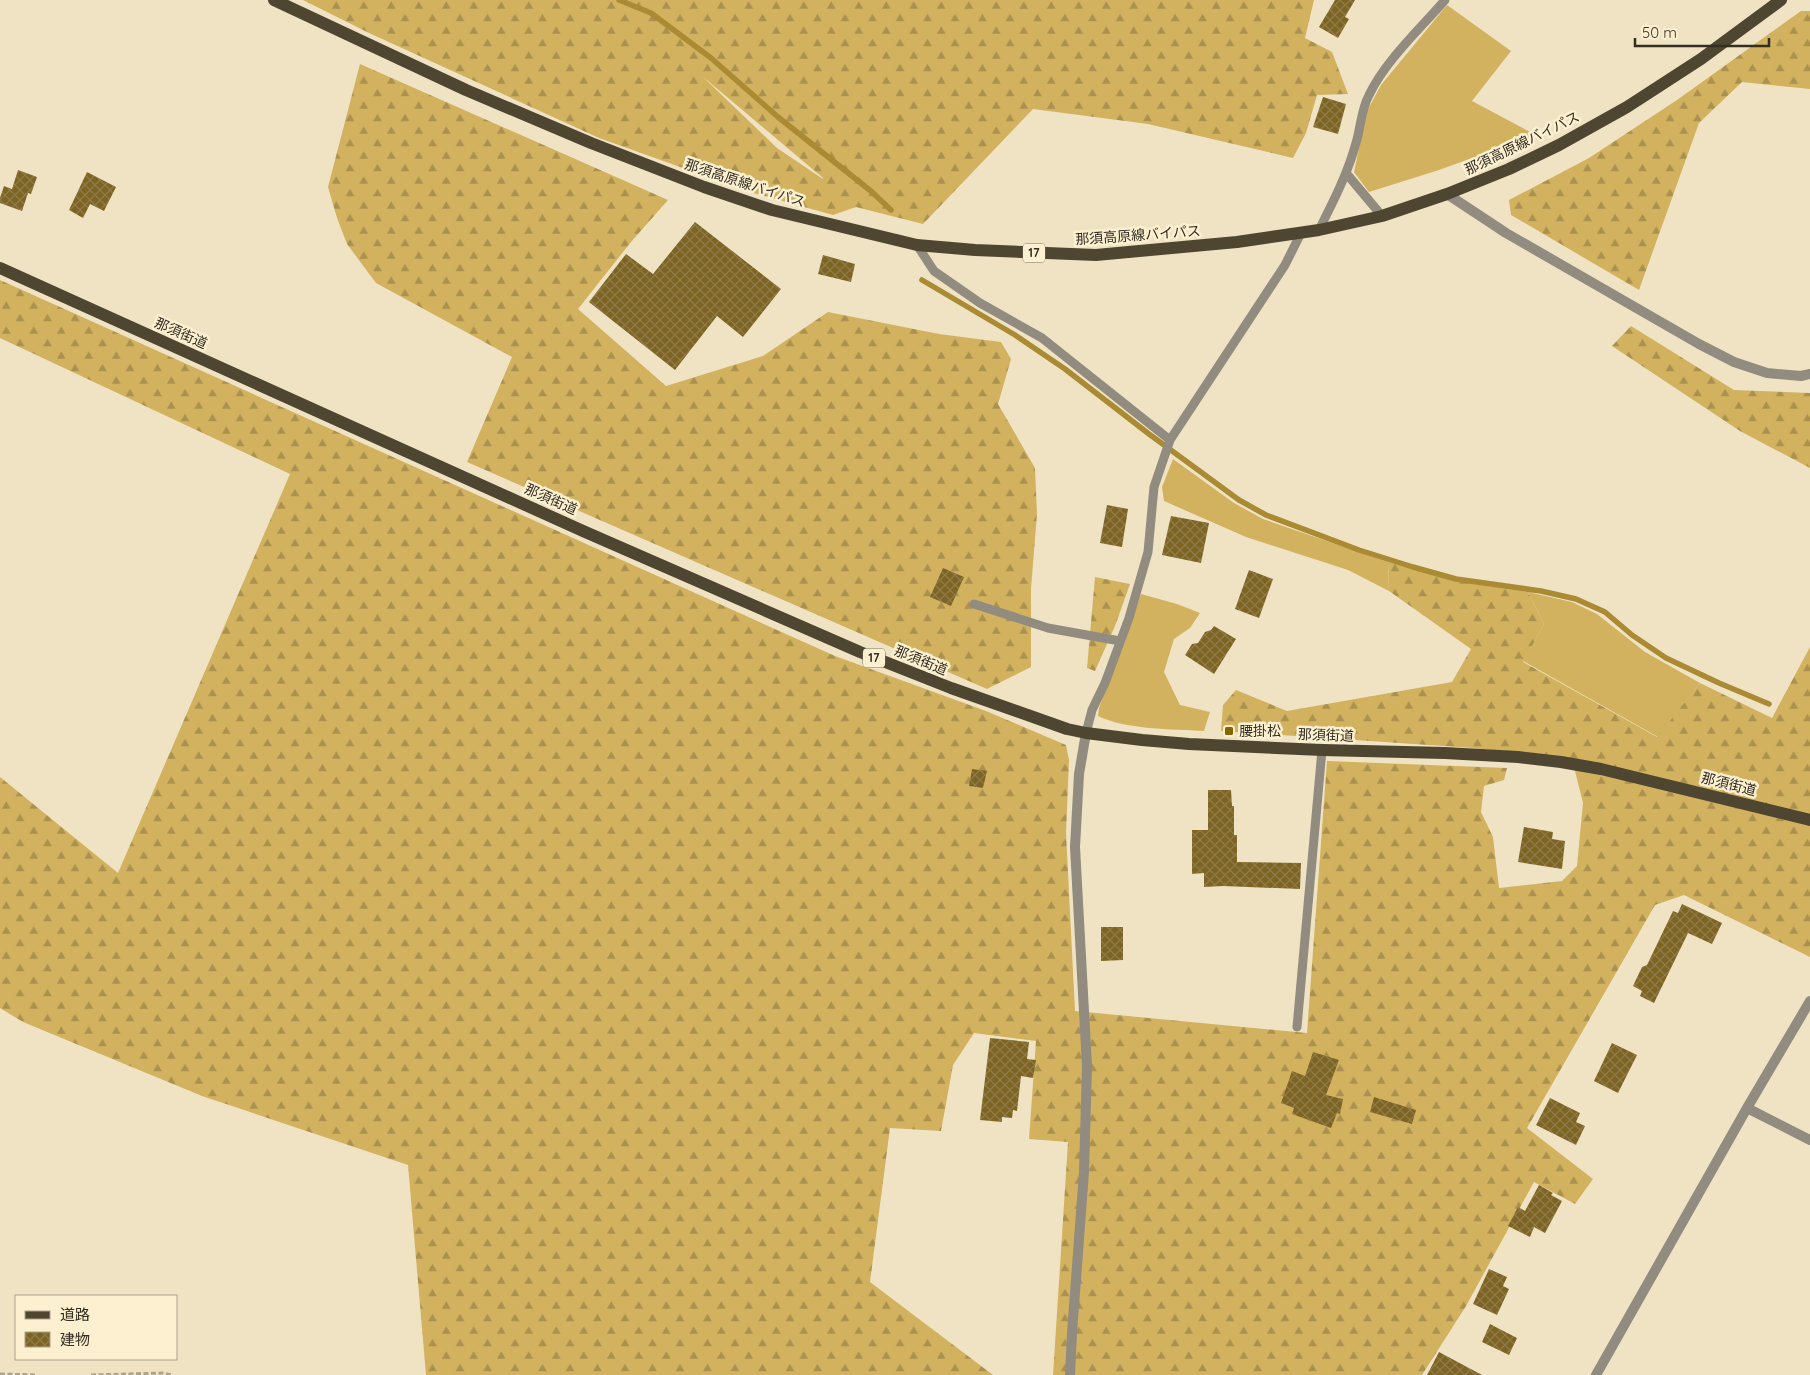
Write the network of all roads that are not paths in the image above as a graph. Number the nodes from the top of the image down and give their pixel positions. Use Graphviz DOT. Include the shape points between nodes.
graph roads {
  1 [pos="274,0"];
  2 [pos="1445,0"];
  3 [pos="1780,0"];
  4 [pos="1346,173"];
  5 [pos="1447,194"];
  6 [pos="1382,216"];
  7 [pos="1319,230"];
  8 [pos="1301,233"];
  9 [pos="917,244"];
  10 [pos="0,268"];
  11 [pos="1810,374"];
  12 [pos="1170,440"];
  13 [pos="974,604"];
  14 [pos="1120,642"];
  15 [pos="1086,734"];
  16 [pos="1322,750"];
  17 [pos="1810,820"];
  18 [pos="1810,1002"];
  19 [pos="1297,1027"];
  20 [pos="1747,1108"];
  21 [pos="1810,1140"];
  22 [pos="1070,1375"];
  23 [pos="1596,1375"];
  1 -- 9 [label="main road, 那須高原線バイパス / 17" via="466,90 704,187 772,210"];
  2 -- 4 [label="lane" via="1402,49 1369,94"];
  3 -- 5 [label="main road, 那須高原線バイパス / 17" via="1701,59 1627,106 1559,145"];
  4 -- 6 [label="lane"];
  4 -- 7 [label="lane"];
  5 -- 6 [label="main road, 那須高原線バイパス / 17"];
  5 -- 11 [label="street" via="1506,233 1734,362 1767,374"];
  6 -- 7 [label="main road, 那須高原線バイパス / 17"];
  7 -- 8 [label="main road, 那須高原線バイパス / 17"];
  8 -- 9 [label="main road, 那須高原線バイパス / 17" via="1096,255"];
  8 -- 12 [label="lane" via="1284,265"];
  9 -- 12 [label="lane" via="934,271 980,303 1042,338"];
  10 -- 15 [label="main road, 那須街道 / 17" via="851,648 951,688"];
  12 -- 14 [label="lane" via="1154,487 1148,552"];
  13 -- 14 [label="lane" via="1048,628"];
  14 -- 15 [label="lane" via="1092,710"];
  15 -- 16 [label="main road, 那須街道 / 17" via="1151,741"];
  15 -- 22 [label="street" via="1079,774 1075,847 1087,1066 1084,1172"];
  16 -- 17 [label="main road, 那須街道 / 17" via="1445,753 1561,762"];
  16 -- 19 [label="lane"];
  18 -- 20 [label="street"];
  20 -- 21 [label="street"];
  20 -- 23 [label="street"];
}
